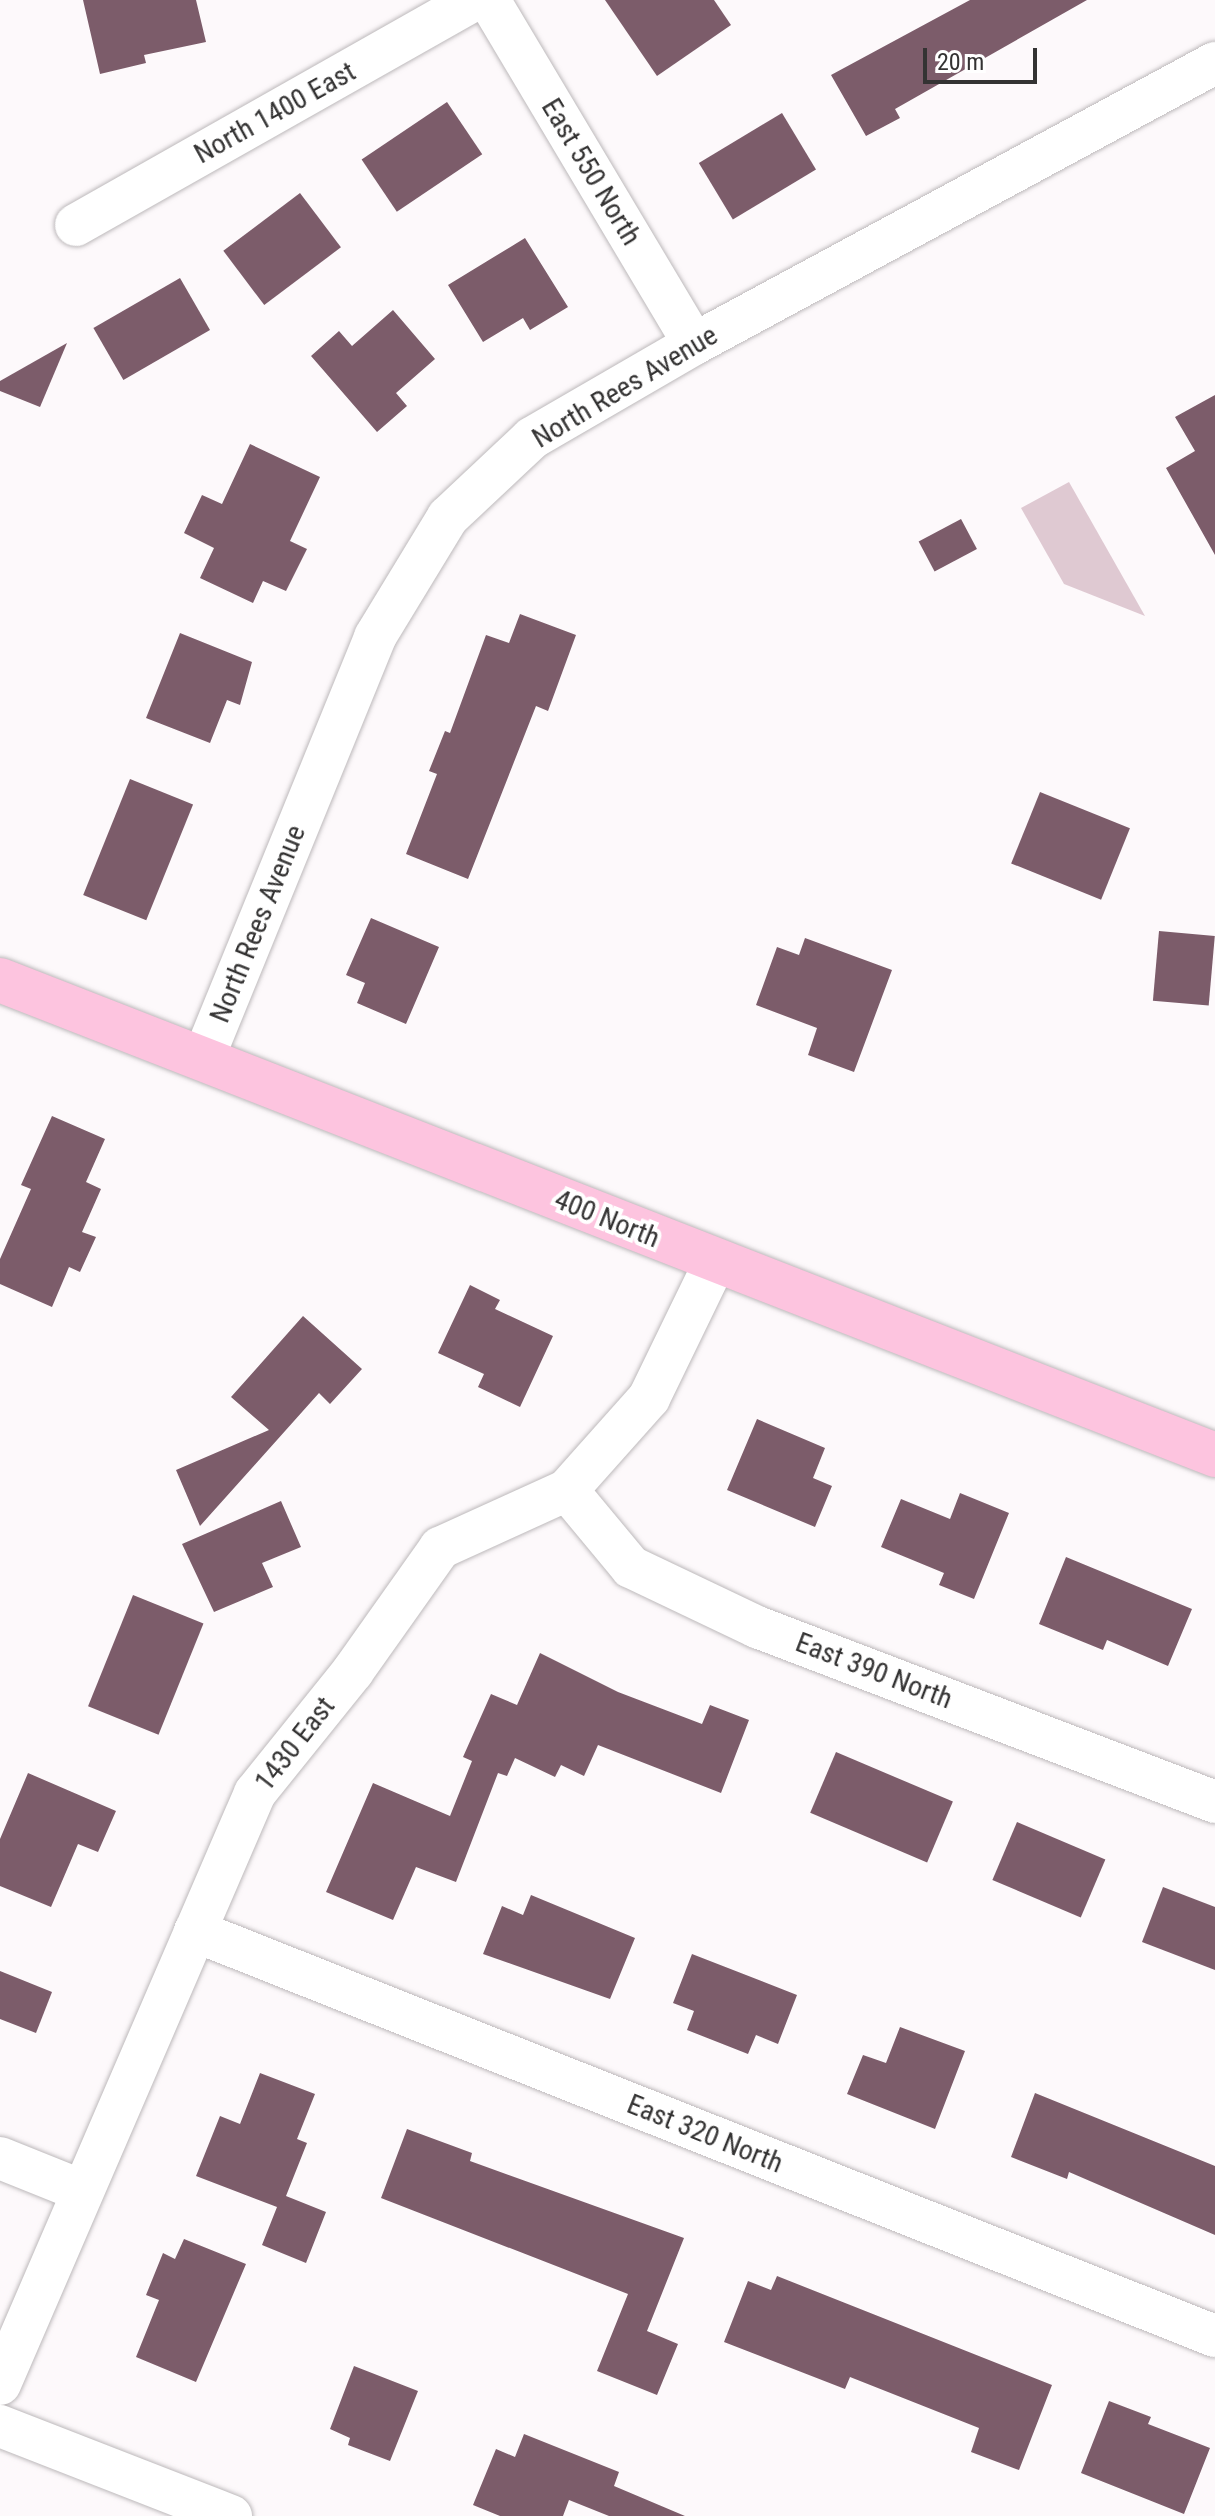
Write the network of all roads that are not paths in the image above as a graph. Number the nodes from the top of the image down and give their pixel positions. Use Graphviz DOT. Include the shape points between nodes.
graph roads {
  1 [pos="474,0"];
  2 [pos="489,0"];
  3 [pos="1215,63"];
  4 [pos="76,225"];
  5 [pos="694,344"];
  6 [pos="0,980"];
  7 [pos="203,1059"];
  8 [pos="715,1262"];
  9 [pos="1215,1455"];
  10 [pos="567,1490"];
  11 [pos="1215,1802"];
  12 [pos="195,1931"];
  13 [pos="0,2158"];
  14 [pos="82,2191"];
  15 [pos="1215,2336"];
  16 [pos="0,2384"];
  17 [pos="0,2426"];
  18 [pos="231,2516"];
  1 -- 4 [label="street, North 1400 East"];
  2 -- 5 [label="street, East 550 North"];
  3 -- 5 [label="street, North Rees Avenue"];
  5 -- 7 [label="street, North Rees Avenue" via="532,438 448,517 375,637"];
  6 -- 7 [label="main road, 400 North"];
  7 -- 8 [label="main road, 400 North"];
  8 -- 9 [label="main road, 400 North"];
  8 -- 10 [label="street, 1430 East" via="649,1398"];
  10 -- 11 [label="street, East 390 North" via="631,1567 757,1627"];
  10 -- 12 [label="street, 1430 East" via="440,1548 353,1671 255,1793"];
  12 -- 14 [label="street, 1430 East"];
  12 -- 15 [label="street, East 320 North"];
  13 -- 14 [label="street"];
  14 -- 16 [label="street, 1430 East"];
  17 -- 18 [label="street"];
}
